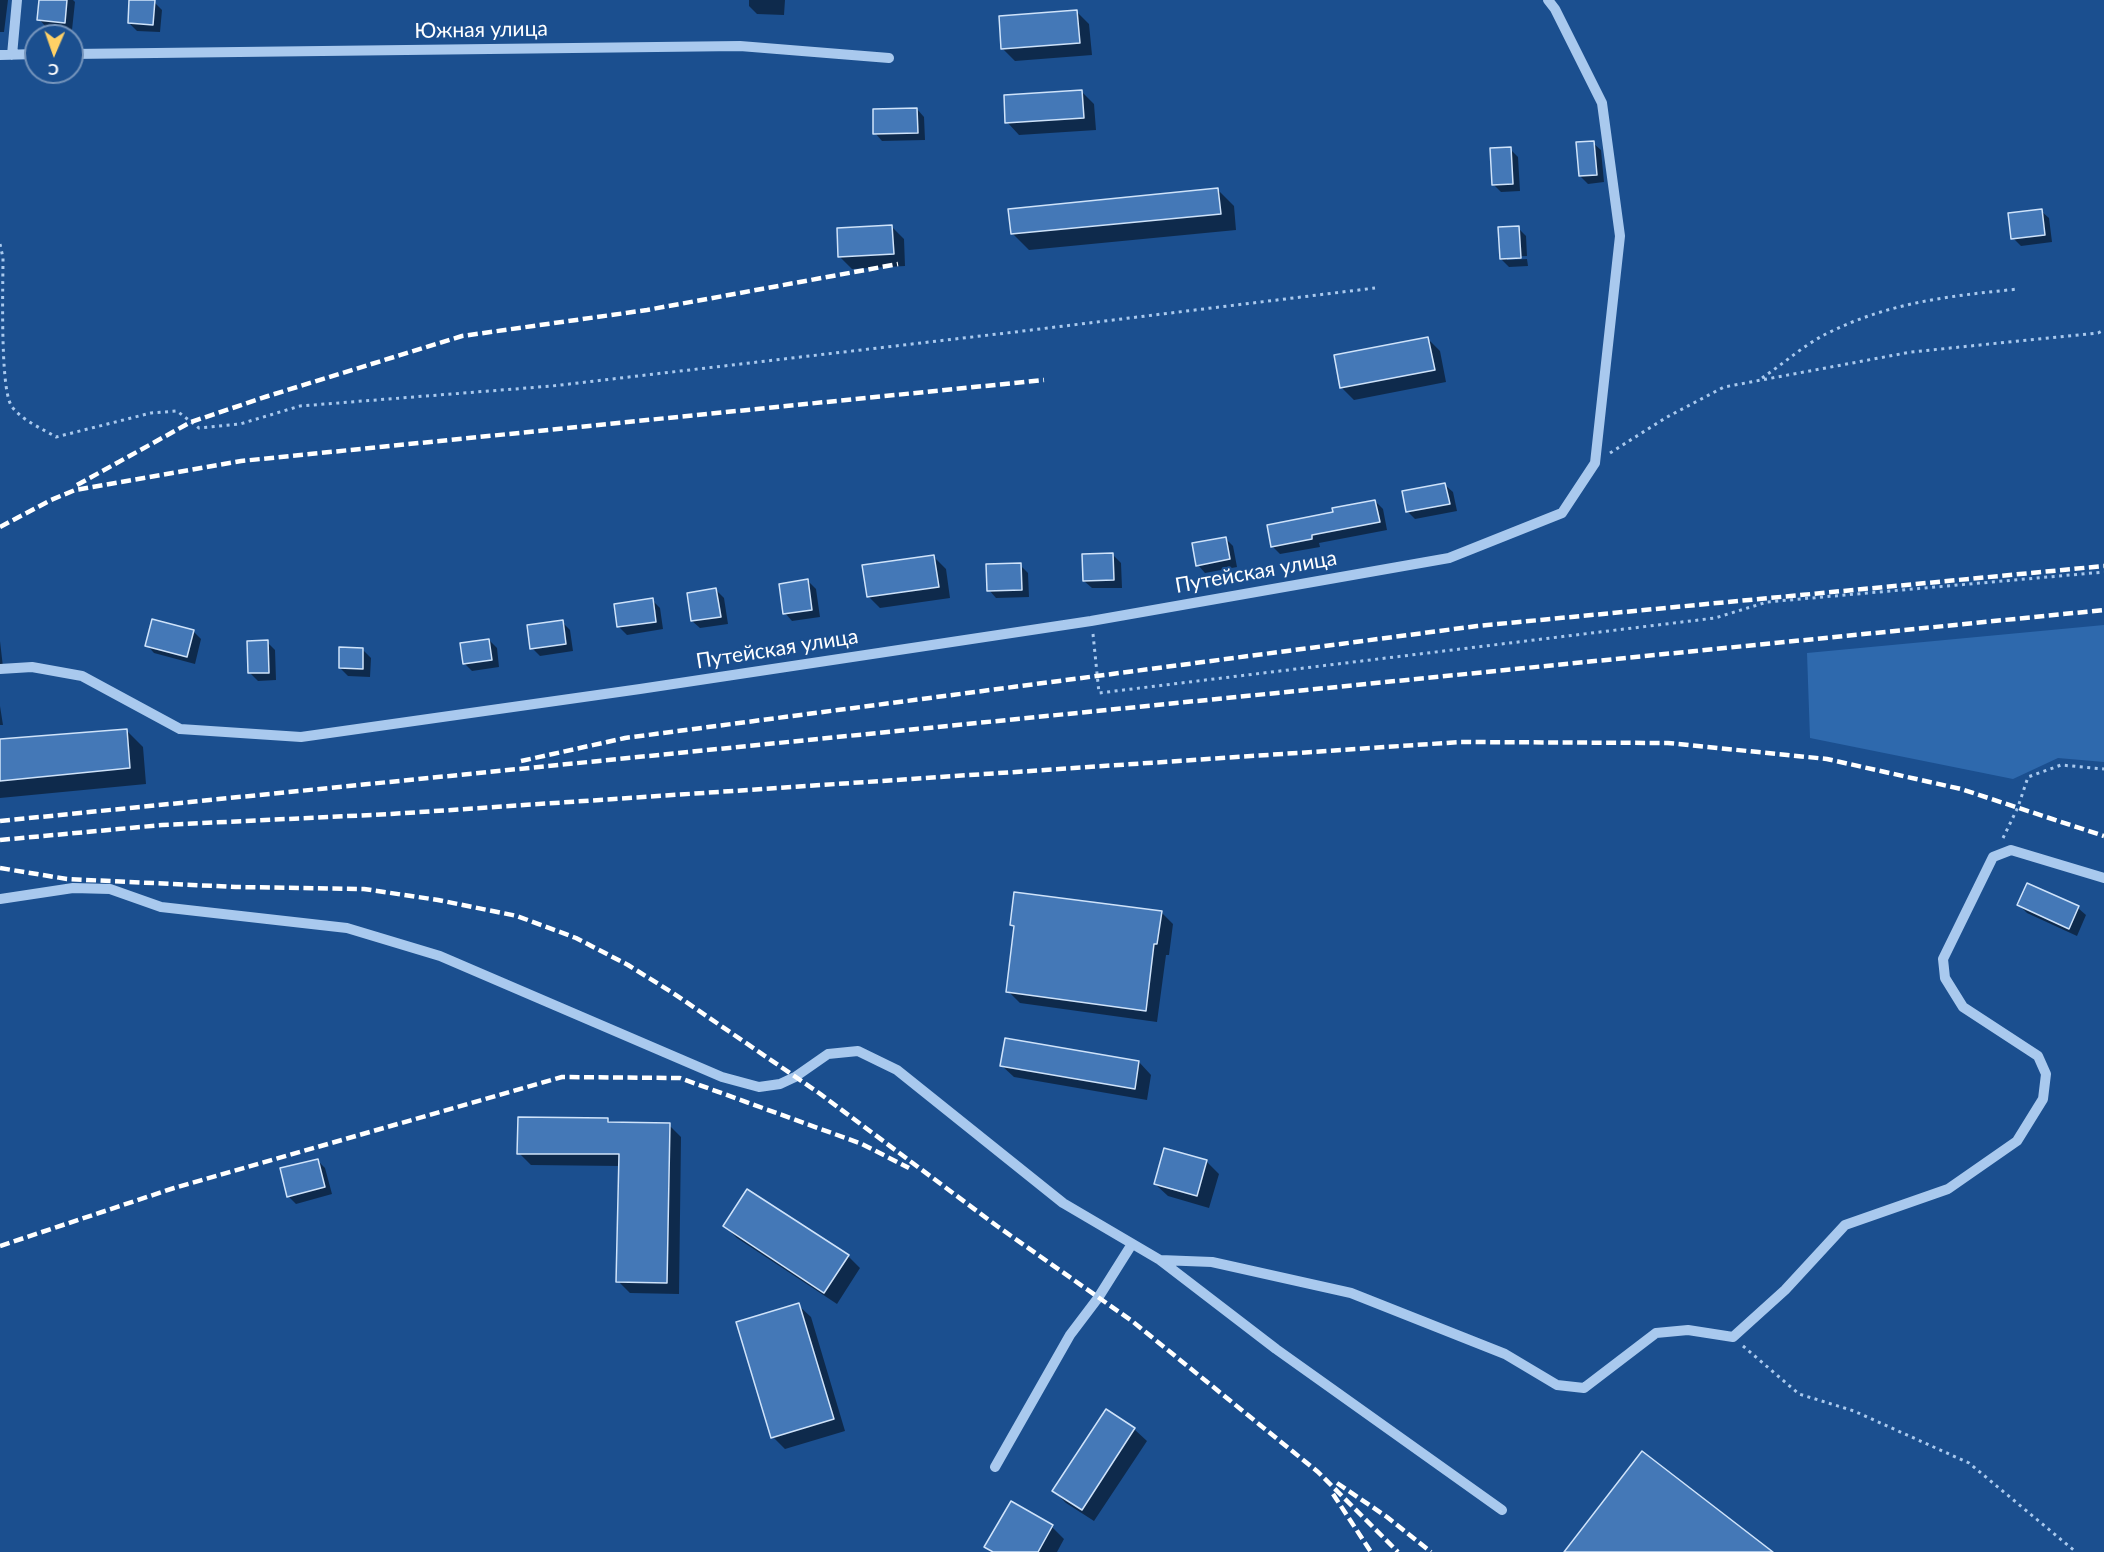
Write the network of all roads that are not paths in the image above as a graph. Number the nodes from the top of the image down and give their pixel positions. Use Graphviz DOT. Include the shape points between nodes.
graph roads {
  1 [pos="17,0"];
  2 [pos="1548,0"];
  3 [pos="12,54"];
  4 [pos="24,54"];
  5 [pos="84,54"];
  6 [pos="0,55"];
  7 [pos="889,58"];
  8 [pos="0,669"];
  9 [pos="2104,878"];
  10 [pos="0,899"];
  11 [pos="1132,1244"];
  12 [pos="1160,1260"];
  13 [pos="994,1467"];
  14 [pos="1502,1510"];
  1 -- 3 [label="street"];
  2 -- 8 [label="street, Путейская улица" via="1602,103 1620,236 1595,463 1562,513 1449,558 1091,621 301,737 180,729 82,676 32,667"];
  3 -- 4 [label="street"];
  3 -- 6 [label="street"];
  5 -- 7 [label="street, Южная улица" via="740,46"];
  9 -- 12 [label="street" via="2011,850 1993,857 1942,959 1945,978 1963,1007 2038,1056 2046,1074 2043,1100 2017,1141 1948,1189 1845,1226 1785,1290 1733,1337 1688,1330 1656,1333 1584,1388 1557,1385 1505,1354 1351,1293 1212,1263"];
  10 -- 11 [label="street" via="73,888 110,889 161,907 347,928 440,956 722,1077 759,1087 795,1077 828,1054 858,1051 897,1070 1063,1203"];
  11 -- 12 [label="street"];
  11 -- 13 [label="street" via="1070,1335"];
  12 -- 14 [label="street" via="1276,1349"];
}
